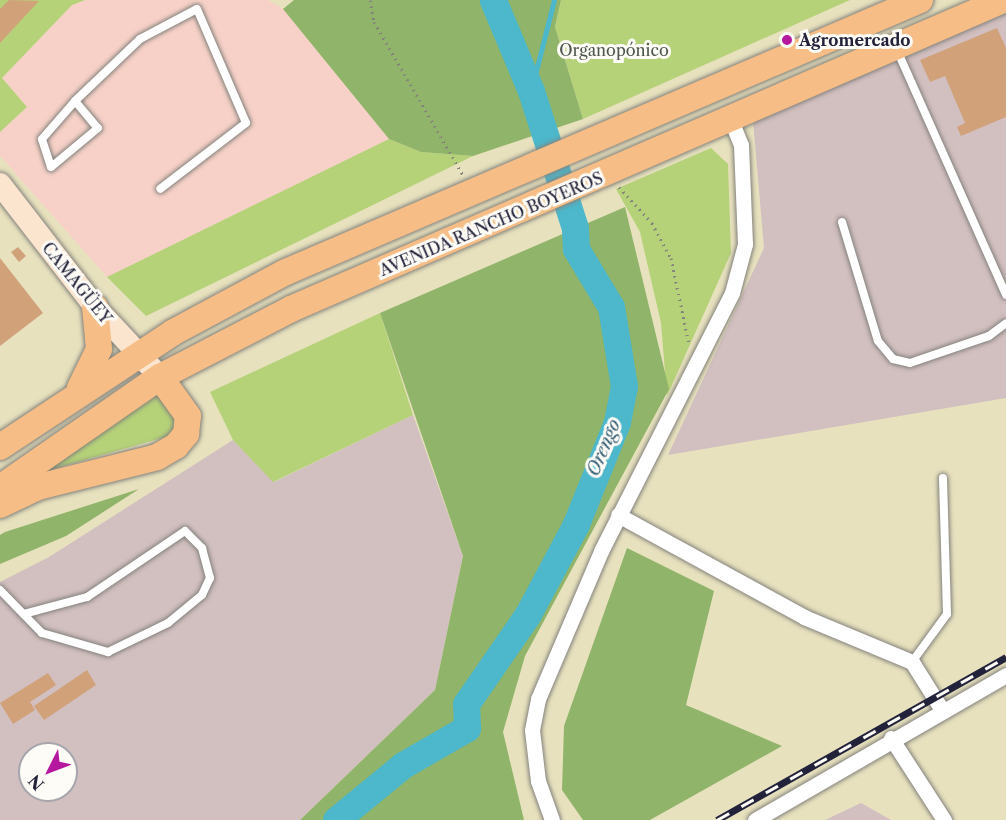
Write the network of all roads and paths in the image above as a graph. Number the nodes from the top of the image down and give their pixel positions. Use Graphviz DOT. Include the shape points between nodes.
graph roads {
  1 [pos="370,0"];
  2 [pos="920,0"];
  3 [pos="1003,0"];
  4 [pos="198,4"];
  5 [pos="896,47"];
  6 [pos="75,100"];
  7 [pos="731,120"];
  8 [pos="602,178"];
  9 [pos="0,184"];
  10 [pos="160,189"];
  11 [pos="471,190"];
  12 [pos="842,222"];
  13 [pos="1006,296"];
  14 [pos="94,307"];
  15 [pos="1006,323"];
  16 [pos="138,354"];
  17 [pos="693,369"];
  18 [pos="160,377"];
  19 [pos="62,401"];
  20 [pos="0,447"];
  21 [pos="943,478"];
  22 [pos="0,488"];
  23 [pos="0,505"];
  24 [pos="618,515"];
  25 [pos="0,590"];
  26 [pos="24,614"];
  27 [pos="912,662"];
  28 [pos="1006,675"];
  29 [pos="942,710"];
  30 [pos="891,738"];
  31 [pos="552,820"];
  32 [pos="755,820"];
  33 [pos="944,820"];
  1 -- 11 [label="path" via="374,22"];
  2 -- 11 [label="highway"];
  3 -- 5 [label="highway, AVENIDA RANCHO BOYEROS"];
  4 -- 6 [label="lane" via="140,39"];
  4 -- 10 [label="lane" via="246,123"];
  5 -- 7 [label="highway, AVENIDA RANCHO BOYEROS"];
  5 -- 13 [label="lane"];
  6 -- 6 [label="lane" via="98,128 51,167 42,140"];
  7 -- 8 [label="highway, AVENIDA RANCHO BOYEROS"];
  7 -- 17 [label="street" via="741,145 745,243 732,293"];
  8 -- 17 [label="path" via="624,191 652,223 671,258"];
  8 -- 18 [label="highway, AVENIDA RANCHO BOYEROS" via="291,309"];
  9 -- 14 [label="main road, CAMAGÜEY"];
  11 -- 16 [label="highway" via="286,272"];
  12 -- 15 [label="lane" via="878,341 893,359 910,363 989,336"];
  14 -- 16 [label="main road, CAMAGÜEY"];
  14 -- 19 [label="highway" via="97,357 86,382"];
  16 -- 18 [label="main road, CAMAGÜEY"];
  16 -- 19 [label="highway"];
  17 -- 24 [label="street"];
  18 -- 22 [label="highway, AVENIDA RANCHO BOYEROS"];
  18 -- 23 [label="highway" via="188,416 186,434 176,446 157,457 38,487"];
  19 -- 20 [label="highway"];
  21 -- 27 [label="lane" via="947,614"];
  24 -- 27 [label="street" via="804,617"];
  24 -- 31 [label="street" via="550,665 534,719 538,781"];
  25 -- 26 [label="lane"];
  26 -- 26 [label="lane" via="87,597 184,531 201,548 210,578 202,595 168,623 108,652 42,633"];
  27 -- 29 [label="street"];
  28 -- 29 [label="street"];
  29 -- 30 [label="street"];
  30 -- 32 [label="street"];
  30 -- 33 [label="street"];
}
